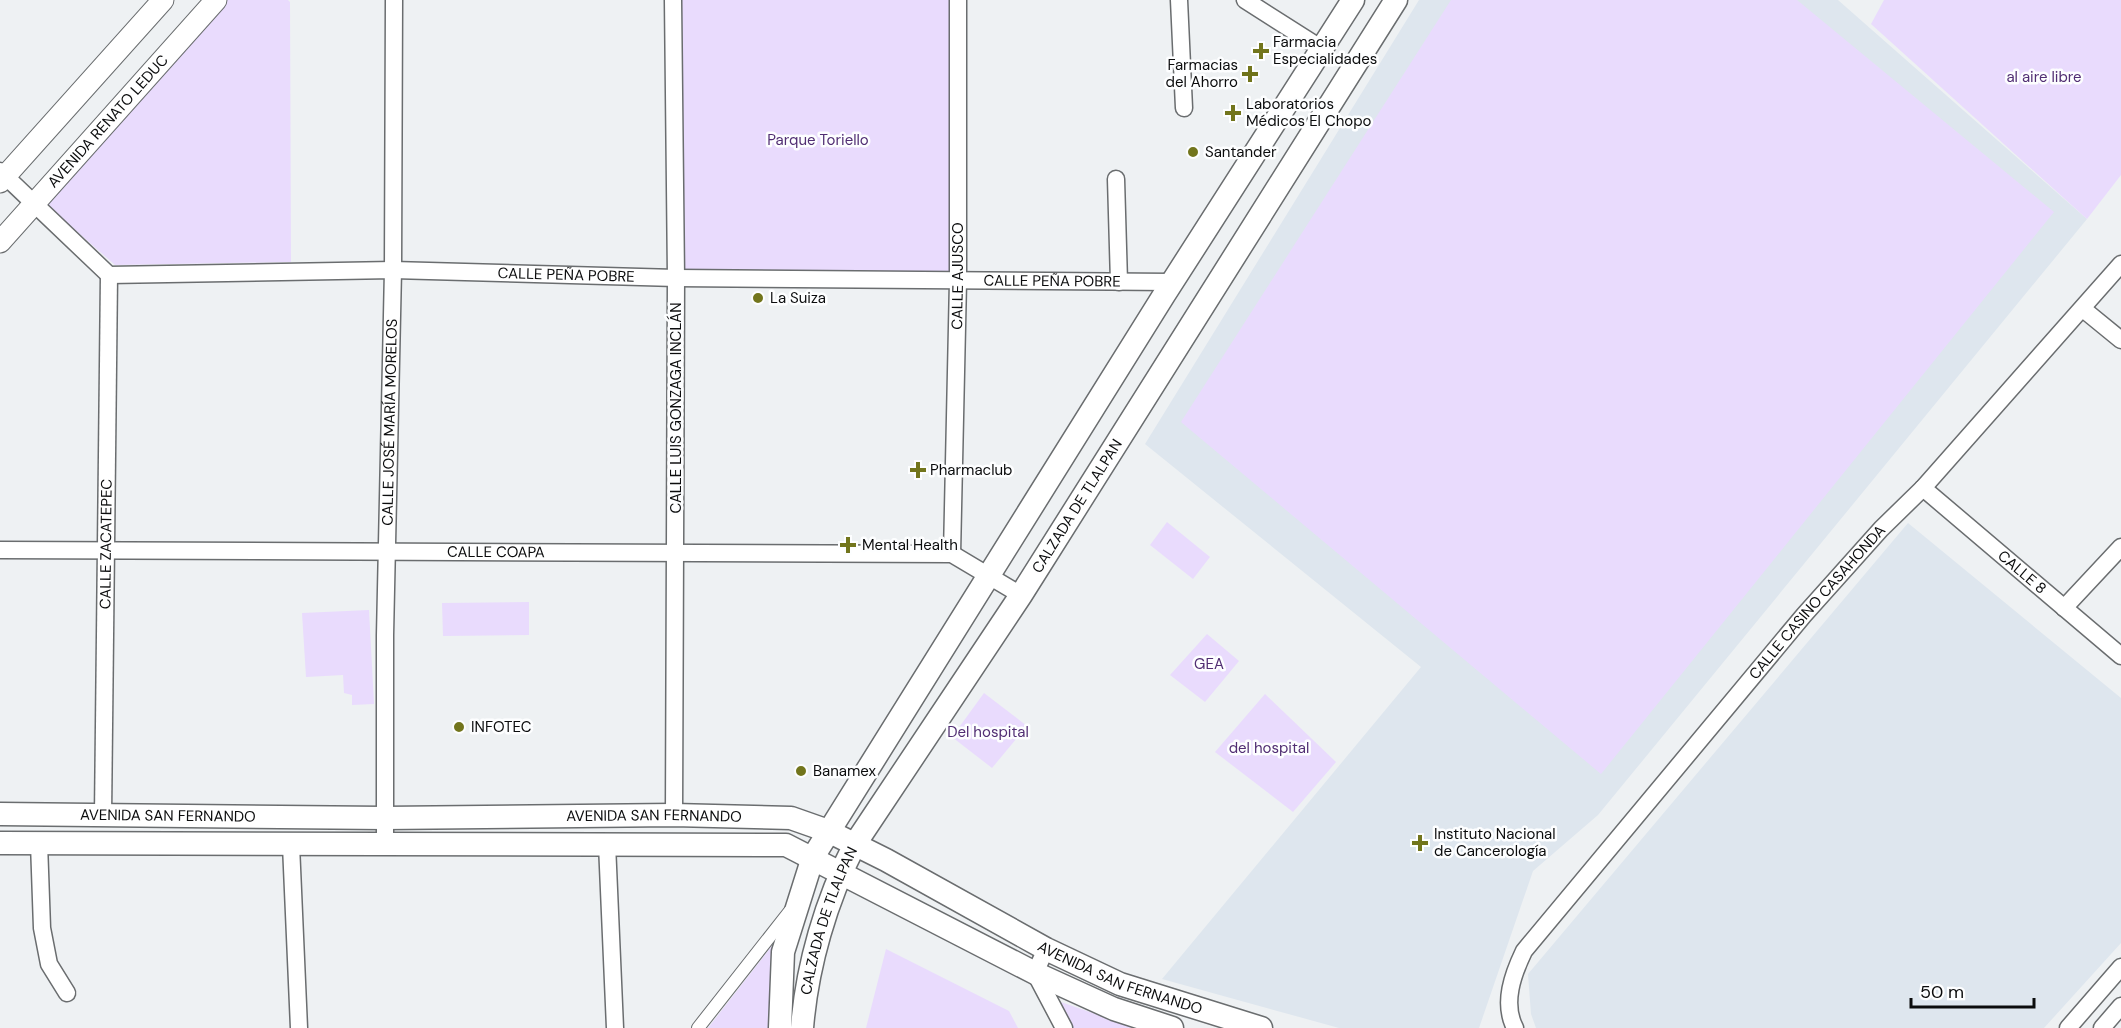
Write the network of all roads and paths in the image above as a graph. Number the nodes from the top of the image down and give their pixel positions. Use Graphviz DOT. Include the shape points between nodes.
graph roads {
  1 [pos="163,0"];
  2 [pos="216,0"];
  3 [pos="394,0"];
  4 [pos="673,0"];
  5 [pos="958,0"];
  6 [pos="1179,0"];
  7 [pos="1245,0"];
  8 [pos="1353,0"];
  9 [pos="1395,0"];
  10 [pos="1322,49"];
  11 [pos="1184,108"];
  12 [pos="2,176"];
  13 [pos="1116,178"];
  14 [pos="33,204"];
  15 [pos="0,242"];
  16 [pos="2121,264"];
  17 [pos="393,270"];
  18 [pos="109,274"];
  19 [pos="676,278"];
  20 [pos="958,281"];
  21 [pos="1119,282"];
  22 [pos="1172,282"];
  23 [pos="2083,309"];
  24 [pos="2121,340"];
  25 [pos="1923,488"];
  26 [pos="2121,547"];
  27 [pos="0,550"];
  28 [pos="106,550"];
  29 [pos="388,551"];
  30 [pos="675,553"];
  31 [pos="952,554"];
  32 [pos="988,575"];
  33 [pos="1021,595"];
  34 [pos="2064,608"];
  35 [pos="2121,656"];
  36 [pos="0,814"];
  37 [pos="674,815"];
  38 [pos="103,816"];
  39 [pos="384,818"];
  40 [pos="828,831"];
  41 [pos="0,843"];
  42 [pos="39,843"];
  43 [pos="385,844"];
  44 [pos="607,844"];
  45 [pos="855,844"];
  46 [pos="291,845"];
  47 [pos="813,857"];
  48 [pos="840,872"];
  49 [pos="798,901"];
  50 [pos="1046,949"];
  51 [pos="2121,967"];
  52 [pos="1035,973"];
  53 [pos="67,993"];
  54 [pos="2121,1006"];
  55 [pos="299,1028"];
  56 [pos="615,1028"];
  57 [pos="698,1028"];
  58 [pos="780,1028"];
  59 [pos="802,1028"];
  60 [pos="1064,1028"];
  61 [pos="1172,1028"];
  62 [pos="1262,1028"];
  63 [pos="1515,1028"];
  64 [pos="2068,1028"];
  65 [pos="2102,1028"];
  1 -- 12 [label="street"];
  2 -- 14 [label="street, AVENIDA RENATO LEDUC"];
  3 -- 17 [label="street, CALLE JOSÉ MARÍA MORELOS"];
  4 -- 19 [label="street, CALLE LUIS GONZAGA INCLÁN"];
  5 -- 20 [label="street, CALLE AJUSCO"];
  6 -- 11 [label="street"];
  7 -- 10 [label="street"];
  8 -- 10 [label="main road, CALZADA DE TLALPAN"];
  9 -- 33 [label="main road, CALZADA DE TLALPAN"];
  10 -- 22 [label="main road, CALZADA DE TLALPAN"];
  12 -- 14 [label="street"];
  13 -- 21 [label="street"];
  14 -- 15 [label="street, AVENIDA RENATO LEDUC"];
  14 -- 18 [label="street"];
  16 -- 23 [label="street, CALLE CASINO CASAHONDA"];
  17 -- 18 [label="street, CALLE PEÑA POBRE"];
  17 -- 19 [label="street, CALLE PEÑA POBRE"];
  17 -- 29 [label="street, CALLE JOSÉ MARÍA MORELOS"];
  18 -- 28 [label="street, CALLE ZACATEPEC"];
  19 -- 20 [label="street, CALLE PEÑA POBRE"];
  19 -- 30 [label="street, CALLE LUIS GONZAGA INCLÁN"];
  20 -- 21 [label="street, CALLE PEÑA POBRE"];
  20 -- 31 [label="street, CALLE AJUSCO"];
  21 -- 22 [label="street, CALLE PEÑA POBRE"];
  22 -- 32 [label="main road, CALZADA DE TLALPAN"];
  23 -- 24 [label="street"];
  23 -- 25 [label="street, CALLE CASINO CASAHONDA"];
  25 -- 34 [label="street, CALLE 8"];
  25 -- 63 [label="street, CALLE CASINO CASAHONDA" via="1804,615 1524,951 1513,974 1509,997"];
  26 -- 34 [label="street"];
  27 -- 28 [label="street, CALLE COAPA"];
  28 -- 29 [label="street, CALLE COAPA"];
  28 -- 38 [label="street, CALLE ZACATEPEC"];
  29 -- 30 [label="street, CALLE COAPA"];
  29 -- 39 [label="street, CALLE JOSÉ MARÍA MORELOS"];
  30 -- 31 [label="street, CALLE COAPA"];
  30 -- 37 [label="street, CALLE LUIS GONZAGA INCLÁN"];
  31 -- 32 [label="street"];
  32 -- 33 [label="street"];
  32 -- 40 [label="main road, CALZADA DE TLALPAN"];
  33 -- 45 [label="main road, CALZADA DE TLALPAN"];
  34 -- 35 [label="street, CALLE 8"];
  36 -- 38 [label="main road, AVENIDA SAN FERNANDO"];
  37 -- 39 [label="main road, AVENIDA SAN FERNANDO"];
  37 -- 40 [label="main road, AVENIDA SAN FERNANDO" via="791,818"];
  38 -- 39 [label="main road, AVENIDA SAN FERNANDO"];
  39 -- 43 [label="street, CALLE JOSÉ MARÍA MORELOS"];
  40 -- 45 [label="main road, AVENIDA SAN FERNANDO"];
  40 -- 47 [label="main road, CALZADA DE TLALPAN"];
  41 -- 42 [label="main road, AVENIDA SAN FERNANDO"];
  42 -- 46 [label="main road, AVENIDA SAN FERNANDO"];
  42 -- 53 [label="street" via="42,928 48,964"];
  43 -- 44 [label="main road, AVENIDA SAN FERNANDO"];
  43 -- 46 [label="main road, AVENIDA SAN FERNANDO"];
  44 -- 47 [label="main road, AVENIDA SAN FERNANDO" via="786,845"];
  44 -- 56 [label="street"];
  45 -- 48 [label="main road, CALZADA DE TLALPAN"];
  45 -- 50 [label="main road, AVENIDA SAN FERNANDO"];
  46 -- 55 [label="street"];
  47 -- 48 [label="main road, AVENIDA SAN FERNANDO"];
  47 -- 49 [label="main road, CALZADA DE TLALPAN"];
  48 -- 52 [label="main road, AVENIDA SAN FERNANDO"];
  48 -- 59 [label="main road, CALZADA DE TLALPAN" via="818,940"];
  49 -- 57 [label="street"];
  49 -- 58 [label="main road, CALZADA DE TLALPAN" via="783,952"];
  50 -- 52 [label="street"];
  50 -- 62 [label="main road, AVENIDA SAN FERNANDO" via="1120,984"];
  51 -- 64 [label="street"];
  52 -- 60 [label="street"];
  52 -- 61 [label="main road, AVENIDA SAN FERNANDO" via="1114,1009"];
  54 -- 65 [label="street"];
}
